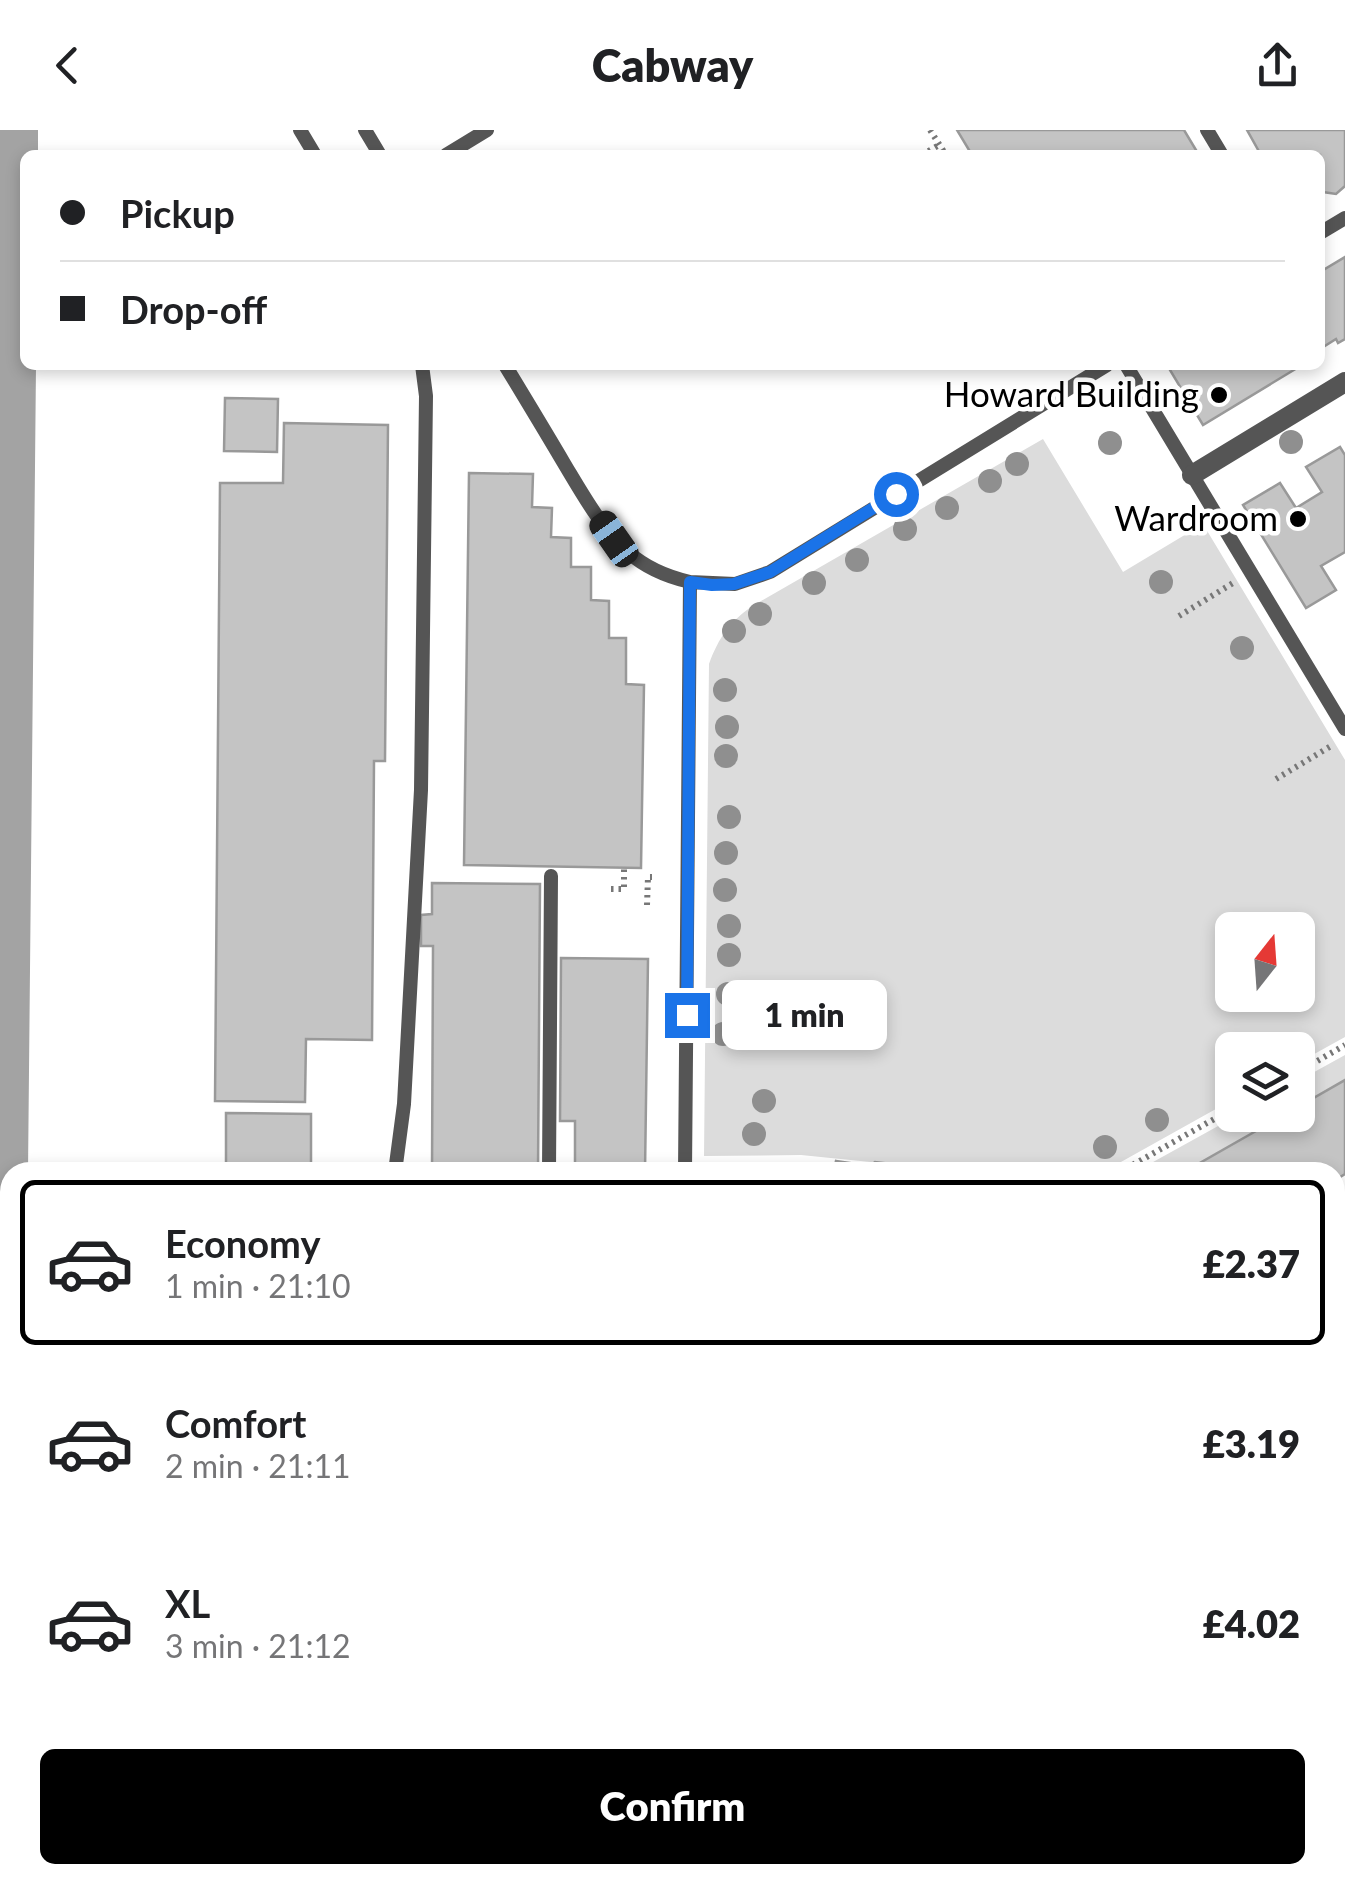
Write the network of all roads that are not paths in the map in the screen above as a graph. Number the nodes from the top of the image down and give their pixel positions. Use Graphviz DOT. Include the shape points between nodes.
graph roads {
  1 [pos="487,130"];
  2 [pos="454,150"];
  3 [pos="423,370"];
  4 [pos="508,370"];
  5 [pos="1099,370"];
  6 [pos="1129,370"];
  7 [pos="1345,382"];
  8 [pos="1192,475"];
  9 [pos="690,582"];
  10 [pos="1345,729"];
  11 [pos="551,876"];
  12 [pos="397,1162"];
  13 [pos="549,1162"];
  14 [pos="685,1162"];
  1 -- 2 [label="lane"];
  3 -- 12 [label="lane" via="422,790"];
  4 -- 9 [label="lane" via="614,539 654,569"];
  5 -- 9 [label="lane" via="770,572 734,584"];
  6 -- 8 [label="lane"];
  7 -- 8 [label="street"];
  8 -- 10 [label="lane"];
  9 -- 14 [label="lane"];
  11 -- 13 [label="lane"];
}
